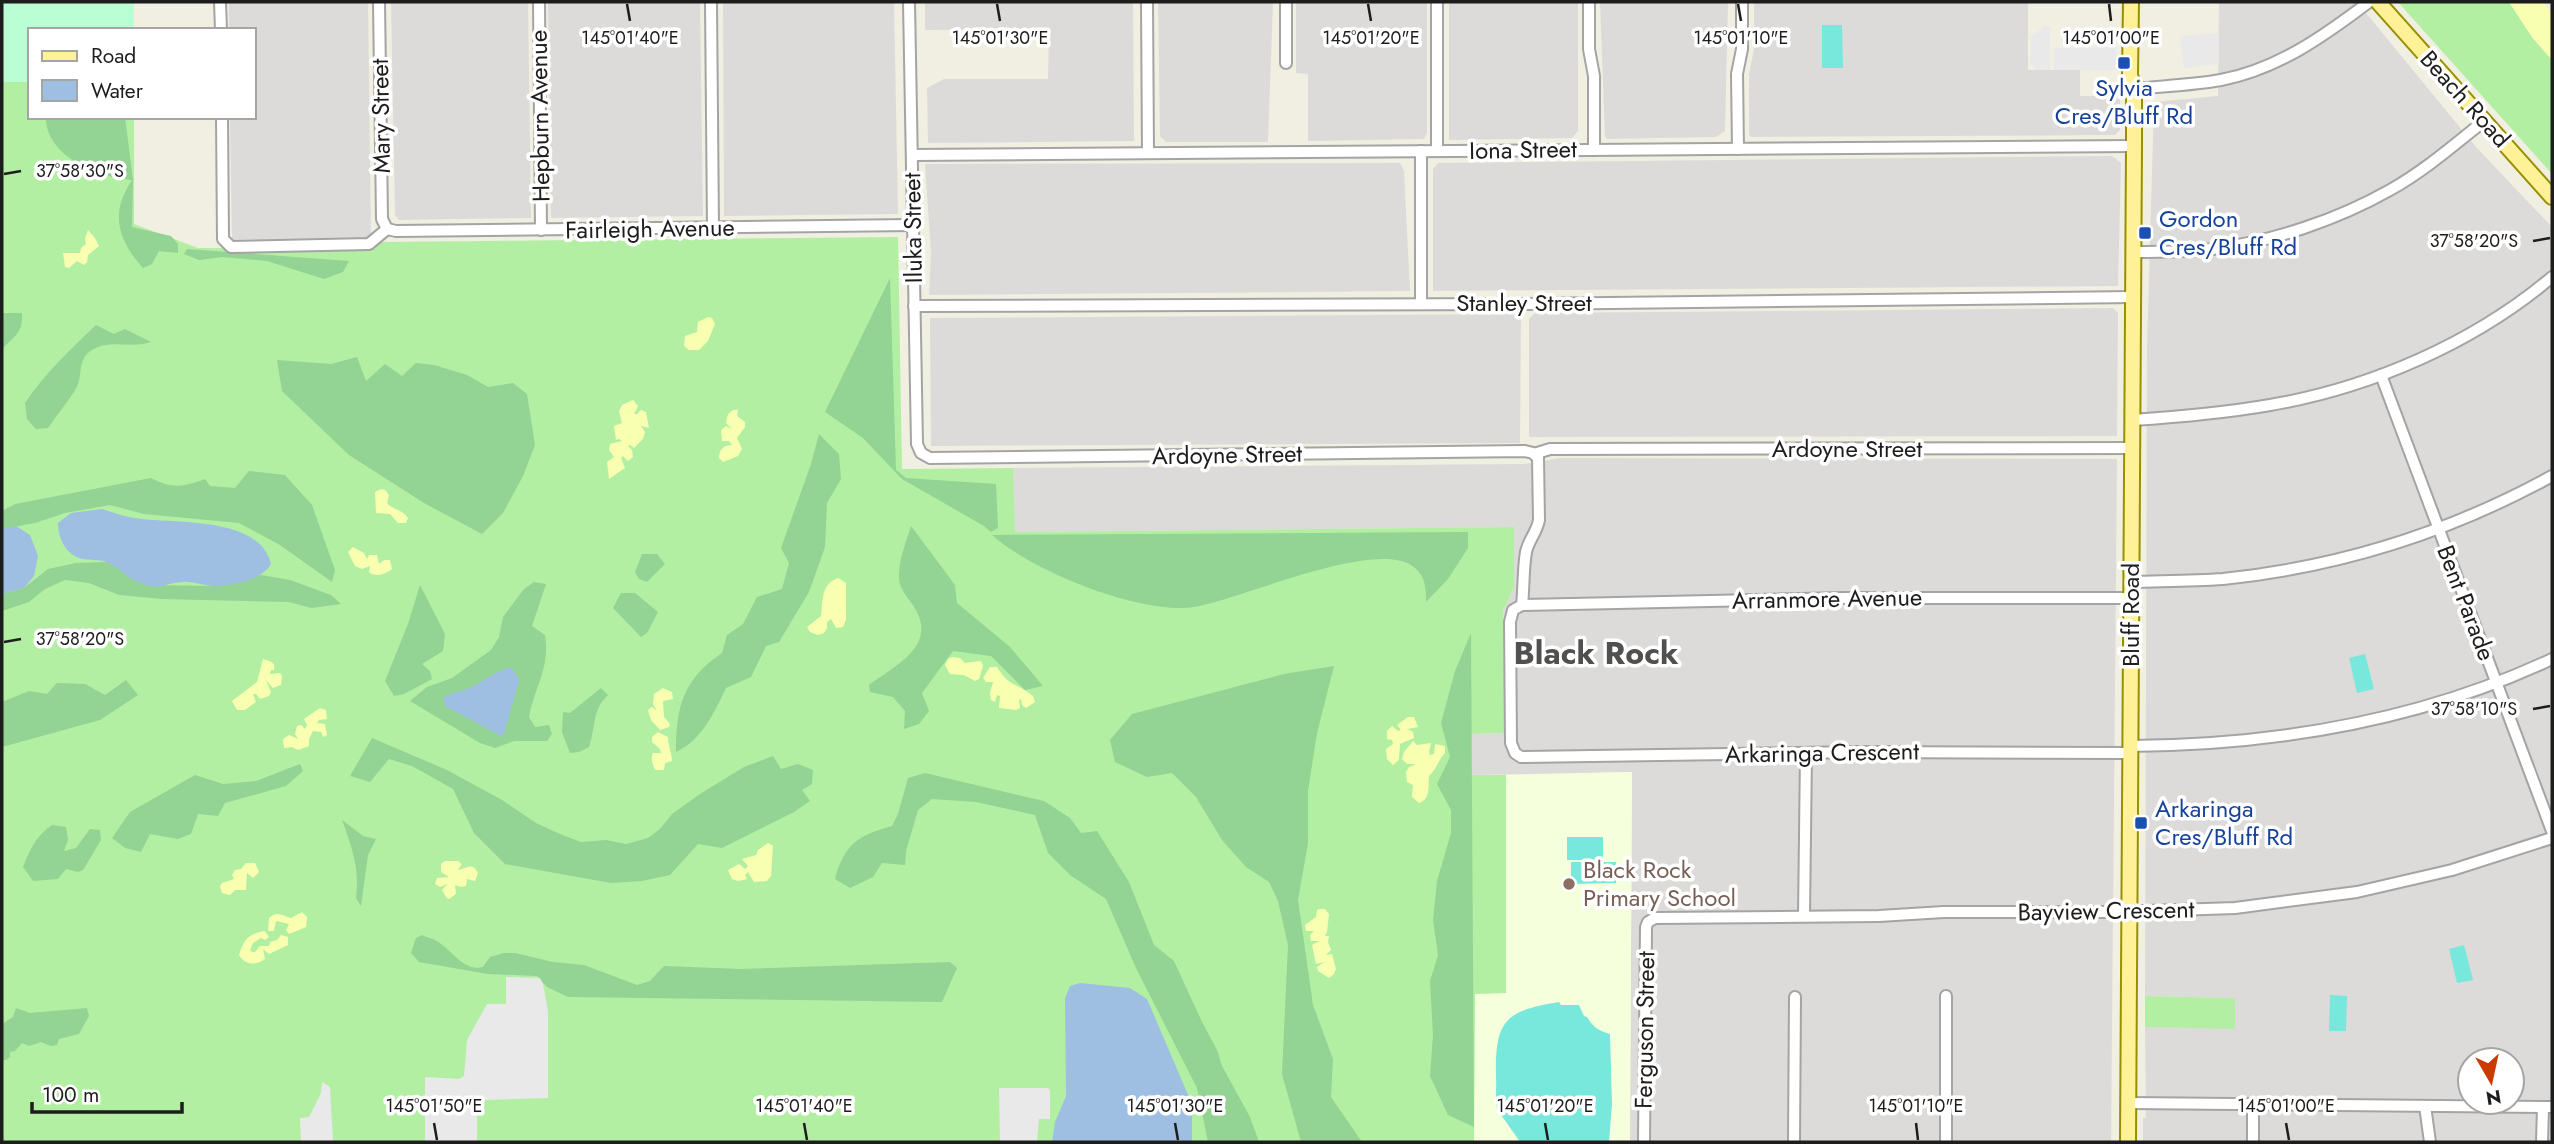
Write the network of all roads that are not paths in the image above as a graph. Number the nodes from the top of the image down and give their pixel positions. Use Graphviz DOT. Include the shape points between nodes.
graph roads {
  1 [pos="220,2"];
  2 [pos="379,2"];
  3 [pos="539,2"];
  4 [pos="711,2"];
  5 [pos="909,2"];
  6 [pos="1147,2"];
  7 [pos="1286,2"];
  8 [pos="1437,2"];
  9 [pos="1589,2"];
  10 [pos="1742,2"];
  11 [pos="2131,2"];
  12 [pos="2139,2"];
  13 [pos="2369,2"];
  14 [pos="2378,2"];
  15 [pos="221,28"];
  16 [pos="1286,63"];
  17 [pos="2134,89"];
  18 [pos="222,119"];
  19 [pos="2484,121"];
  20 [pos="2134,146"];
  21 [pos="1738,149"];
  22 [pos="1594,150"];
  23 [pos="1421,151"];
  24 [pos="1437,151"];
  25 [pos="1148,153"];
  26 [pos="912,155"];
  27 [pos="2552,197"];
  28 [pos="913,225"];
  29 [pos="713,228"];
  30 [pos="387,229"];
  31 [pos="541,230"];
  32 [pos="2134,252"];
  33 [pos="2552,277"];
  34 [pos="2133,297"];
  35 [pos="1421,303"];
  36 [pos="915,306"];
  37 [pos="2381,375"];
  38 [pos="2132,420"];
  39 [pos="2133,448"];
  40 [pos="920,453"];
  41 [pos="1536,456"];
  42 [pos="2552,476"];
  43 [pos="2438,529"];
  44 [pos="2132,582"];
  45 [pos="2132,598"];
  46 [pos="1526,604"];
  47 [pos="2552,659"];
  48 [pos="2496,683"];
  49 [pos="2131,749"];
  50 [pos="1806,752"];
  51 [pos="2552,831"];
  52 [pos="2552,838"];
  53 [pos="2130,912"];
  54 [pos="1804,916"];
  55 [pos="1651,919"];
  56 [pos="1947,996"];
  57 [pos="1795,998"];
  58 [pos="2128,1103"];
  59 [pos="2253,1103"];
  60 [pos="2425,1106"];
  61 [pos="2547,1107"];
  62 [pos="1644,1142"];
  63 [pos="1794,1142"];
  64 [pos="1946,1142"];
  65 [pos="2128,1142"];
  66 [pos="2253,1142"];
  67 [pos="2430,1142"];
  68 [pos="2542,1142"];
  1 -- 15 [label="street"];
  2 -- 30 [label="street, Mary Street" via="382,219"];
  3 -- 31 [label="street, Hepburn Avenue"];
  4 -- 29 [label="street"];
  5 -- 26 [label="street, Iluka Street"];
  6 -- 25 [label="street"];
  7 -- 16 [label="street"];
  8 -- 24 [label="street"];
  9 -- 22 [label="street"];
  10 -- 21 [label="street"];
  11 -- 17 [label="main road, Bluff Road" via="2130,75"];
  12 -- 17 [label="main road, Bluff Road" via="2140,74"];
  13 -- 17 [label="street" via="2311,45 2258,69 2208,82"];
  14 -- 19 [label="main road, Beach Road"];
  17 -- 20 [label="main road, Bluff Road"];
  18 -- 30 [label="street" via="223,239 231,247 369,244"];
  19 -- 27 [label="main road, Beach Road"];
  19 -- 32 [label="street" via="2427,167 2350,211 2213,249"];
  20 -- 21 [label="street, Iona Street"];
  20 -- 32 [label="main road, Bluff Road"];
  21 -- 22 [label="street, Iona Street"];
  22 -- 24 [label="street, Iona Street"];
  23 -- 24 [label="street, Iona Street"];
  23 -- 25 [label="street, Iona Street"];
  23 -- 35 [label="street"];
  25 -- 26 [label="street, Iona Street"];
  26 -- 28 [label="street, Iluka Street"];
  28 -- 29 [label="street, Fairleigh Avenue"];
  28 -- 36 [label="street, Iluka Street"];
  29 -- 31 [label="street, Fairleigh Avenue"];
  30 -- 31 [label="street, Fairleigh Avenue"];
  32 -- 34 [label="main road, Bluff Road"];
  33 -- 37 [label="street" via="2502,314"];
  34 -- 35 [label="street, Stanley Street"];
  34 -- 38 [label="main road, Bluff Road"];
  35 -- 36 [label="street, Stanley Street"];
  36 -- 40 [label="street, Iluka Street"];
  37 -- 38 [label="street" via="2272,405"];
  37 -- 43 [label="street, Bent Parade"];
  38 -- 39 [label="main road, Bluff Road"];
  39 -- 41 [label="street, Ardoyne Street" via="1550,449"];
  39 -- 44 [label="main road, Bluff Road"];
  40 -- 41 [label="street, Ardoyne Street" via="930,458 1525,451"];
  41 -- 46 [label="street" via="1539,520 1525,555"];
  42 -- 43 [label="street"];
  43 -- 44 [label="street" via="2355,555 2279,571 2221,579"];
  43 -- 48 [label="street, Bent Parade"];
  44 -- 45 [label="main road, Bluff Road"];
  45 -- 46 [label="street, Arranmore Avenue"];
  45 -- 49 [label="main road, Bluff Road"];
  46 -- 50 [label="street, Arkaringa Crescent" via="1513,610 1510,622 1511,743 1515,753 1526,758"];
  47 -- 48 [label="street, Arkaringa Crescent"];
  48 -- 49 [label="street, Arkaringa Crescent" via="2402,713 2307,733"];
  48 -- 51 [label="street, Bent Parade"];
  49 -- 50 [label="street, Arkaringa Crescent"];
  49 -- 53 [label="main road, Bluff Road"];
  50 -- 54 [label="street"];
  52 -- 53 [label="street, Bayview Crescent" via="2452,870 2357,892 2235,908"];
  53 -- 54 [label="street, Bayview Crescent"];
  53 -- 58 [label="main road, Bluff Road"];
  54 -- 55 [label="street, Bayview Crescent"];
  55 -- 62 [label="street, Ferguson Street" via="1646,927"];
  56 -- 64 [label="street"];
  57 -- 63 [label="street"];
  58 -- 59 [label="street"];
  58 -- 65 [label="main road, Bluff Road"];
  59 -- 60 [label="street"];
  59 -- 66 [label="street"];
  60 -- 61 [label="street"];
  60 -- 67 [label="street"];
  61 -- 68 [label="street"];
}
